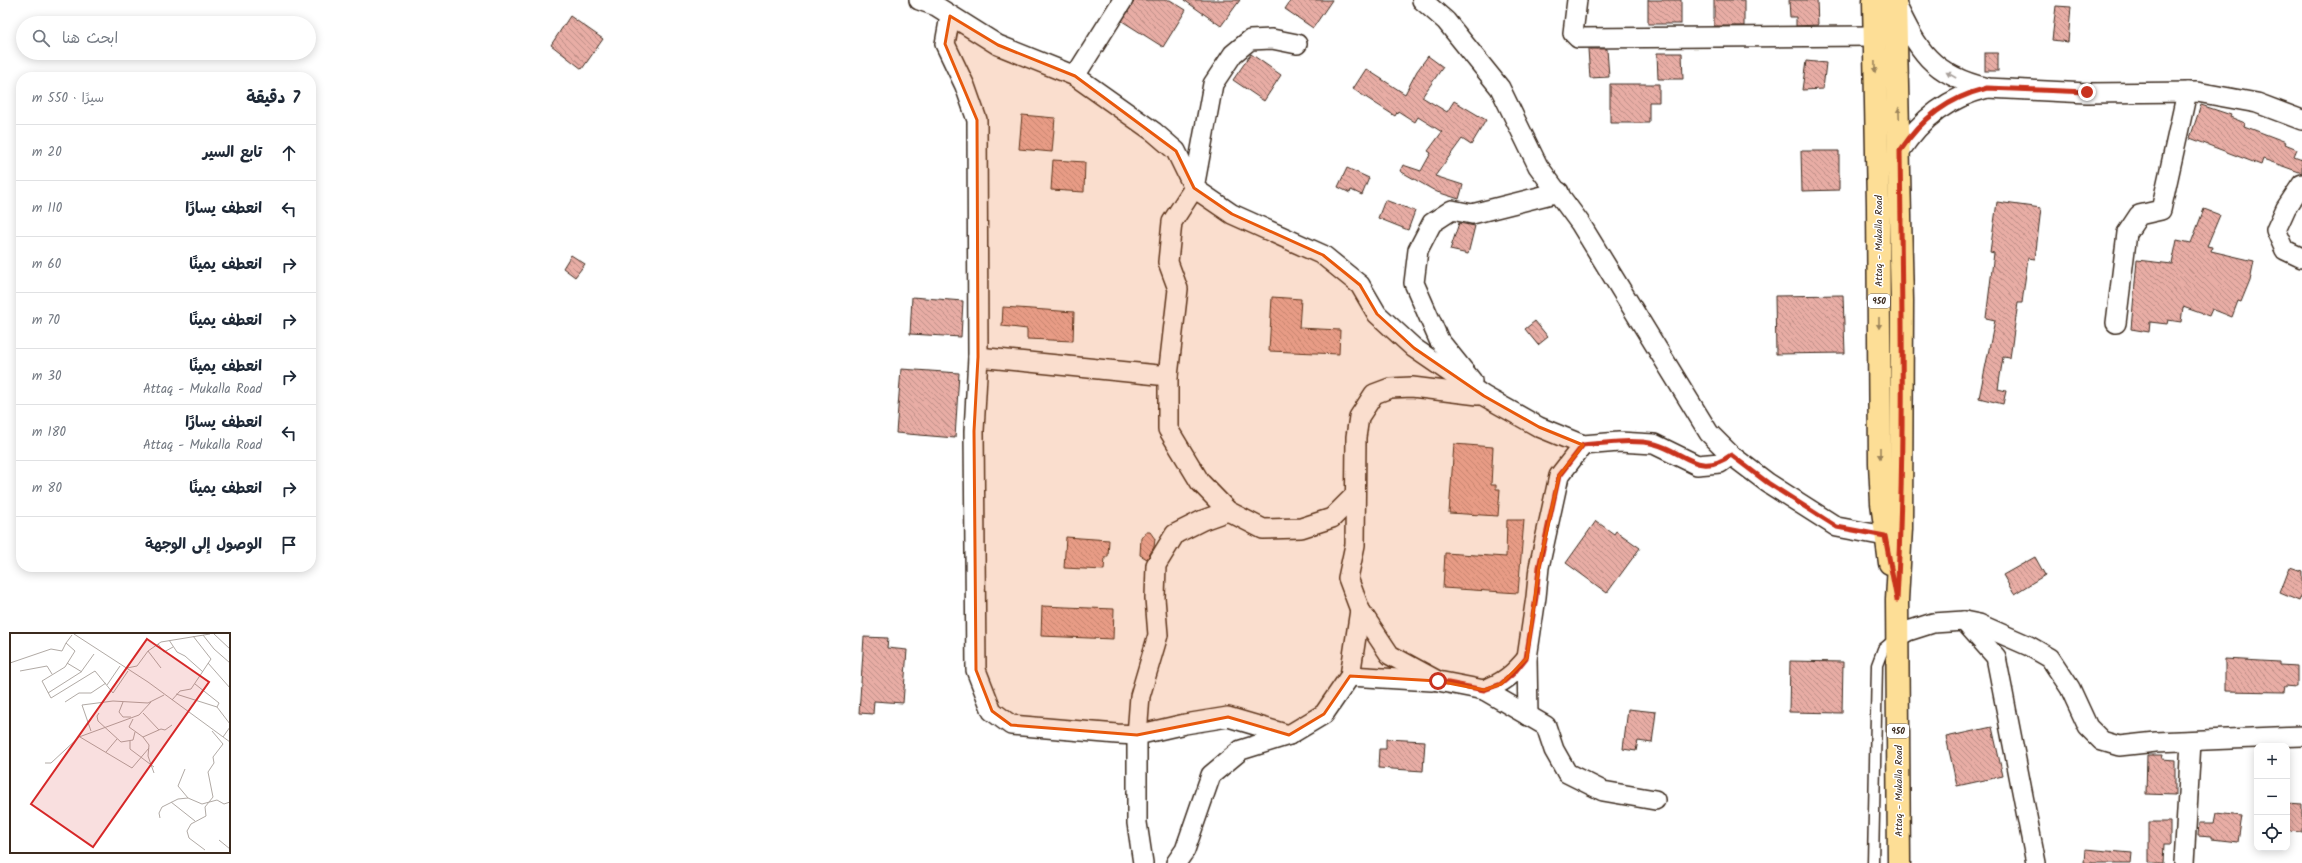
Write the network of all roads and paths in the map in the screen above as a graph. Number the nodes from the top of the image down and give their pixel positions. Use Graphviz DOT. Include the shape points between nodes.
graph roads {
  1 [pos="920,0"];
  2 [pos="1123,0"];
  3 [pos="1422,0"];
  4 [pos="1577,0"];
  5 [pos="1874,0"];
  6 [pos="1895,1"];
  7 [pos="950,16"];
  8 [pos="1874,36"];
  9 [pos="1297,44"];
  10 [pos="1075,76"];
  11 [pos="1987,88"];
  12 [pos="2187,92"];
  13 [pos="2302,120"];
  14 [pos="1900,151"];
  15 [pos="2302,184"];
  16 [pos="1194,188"];
  17 [pos="1559,192"];
  18 [pos="2302,258"];
  19 [pos="2116,323"];
  20 [pos="978,357"];
  21 [pos="1168,376"];
  22 [pos="1484,396"];
  23 [pos="1583,445"];
  24 [pos="1731,455"];
  25 [pos="1356,495"];
  26 [pos="1228,511"];
  27 [pos="1885,536"];
  28 [pos="1897,600"];
  29 [pos="1360,610"];
  30 [pos="1964,621"];
  31 [pos="1897,637"];
  32 [pos="1526,658"];
  33 [pos="1350,676"];
  34 [pos="1438,681"];
  35 [pos="1484,690"];
  36 [pos="1528,716"];
  37 [pos="1289,734"];
  38 [pos="1137,735"];
  39 [pos="2302,736"];
  40 [pos="2190,742"];
  41 [pos="1655,800"];
  42 [pos="1143,863"];
  43 [pos="1176,863"];
  44 [pos="1873,863"];
  45 [pos="1899,863"];
  46 [pos="2036,863"];
  47 [pos="2184,863"];
  1 -- 7 [label="street" via="936,6"];
  2 -- 10 [label="street"];
  3 -- 17 [label="street" via="1446,21 1500,88 1538,166"];
  4 -- 8 [label="street" via="1573,33 1578,38"];
  5 -- 8 [label="main road, Attaq - Mukalla Road / 950"];
  11 -- 6 [label="street, one-way" via="1962,81 1936,65 1914,41"];
  14 -- 6 [label="main road, Attaq - Mukalla Road / 950, one-way"];
  7 -- 10 [label="street" via="998,45"];
  7 -- 20 [label="street" via="945,44 977,120"];
  8 -- 27 [label="main road, Attaq - Mukalla Road / 950, one-way" via="1880,463"];
  9 -- 16 [label="street" via="1272,39 1250,40 1233,54 1213,84"];
  10 -- 16 [label="street" via="1154,132 1176,151"];
  11 -- 12 [label="street"];
  11 -- 14 [label="street" via="1958,98 1933,113 1910,136"];
  12 -- 13 [label="street" via="2257,103"];
  12 -- 19 [label="street" via="2161,210 2138,215 2127,233"];
  14 -- 28 [label="main road, Attaq - Mukalla Road / 950" via="1902,385 1901,528"];
  15 -- 18 [label="street" via="2286,208 2276,230 2285,250"];
  16 -- 21 [label="street" via="1172,222 1168,262 1178,289"];
  16 -- 22 [label="street" via="1232,214 1323,255 1360,285 1378,314 1414,348"];
  17 -- 22 [label="street" via="1472,214 1452,210 1432,223 1418,250 1414,283 1439,340"];
  17 -- 24 [label="street" via="1709,433"];
  20 -- 21 [label="street"];
  20 -- 38 [label="street" via="974,431 976,670 992,711 1011,725"];
  21 -- 26 [label="street" via="1168,429 1200,482"];
  22 -- 23 [label="street" via="1540,427"];
  22 -- 25 [label="street" via="1412,387 1390,388 1374,394 1359,417 1356,437"];
  23 -- 24 [label="street" via="1619,442 1654,444 1697,465 1720,463"];
  23 -- 32 [label="street" via="1559,476 1539,567"];
  24 -- 27 [label="street" via="1768,483 1837,527"];
  25 -- 26 [label="street" via="1332,518 1301,528 1263,529"];
  25 -- 29 [label="street" via="1355,545 1348,578"];
  26 -- 38 [label="street" via="1175,534 1156,565 1158,635 1140,696"];
  27 -- 28 [label="main road, Attaq - Mukalla Road / 950"];
  28 -- 31 [label="main road, Attaq - Mukalla Road / 950"];
  29 -- 33 [label="street"];
  29 -- 34 [label="street" via="1390,655"];
  30 -- 31 [label="street" via="1933,623"];
  30 -- 40 [label="street" via="1987,627 2050,658 2070,688 2088,727 2102,741 2119,746"];
  30 -- 46 [label="street" via="1996,657"];
  31 -- 44 [label="lane" via="1883,649 1877,665"];
  31 -- 45 [label="main road, Attaq - Mukalla Road / 950"];
  32 -- 35 [label="street" via="1501,684"];
  32 -- 36 [label="street"];
  33 -- 34 [label="street"];
  33 -- 37 [label="street" via="1324,714"];
  34 -- 35 [label="street"];
  35 -- 36 [label="street"];
  36 -- 41 [label="street" via="1546,726 1554,750 1567,773 1603,791"];
  37 -- 38 [label="street" via="1228,717"];
  37 -- 43 [label="street" via="1241,750 1211,775 1185,850"];
  38 -- 42 [label="street" via="1137,823"];
  39 -- 40 [label="street"];
  40 -- 47 [label="street"];
}
